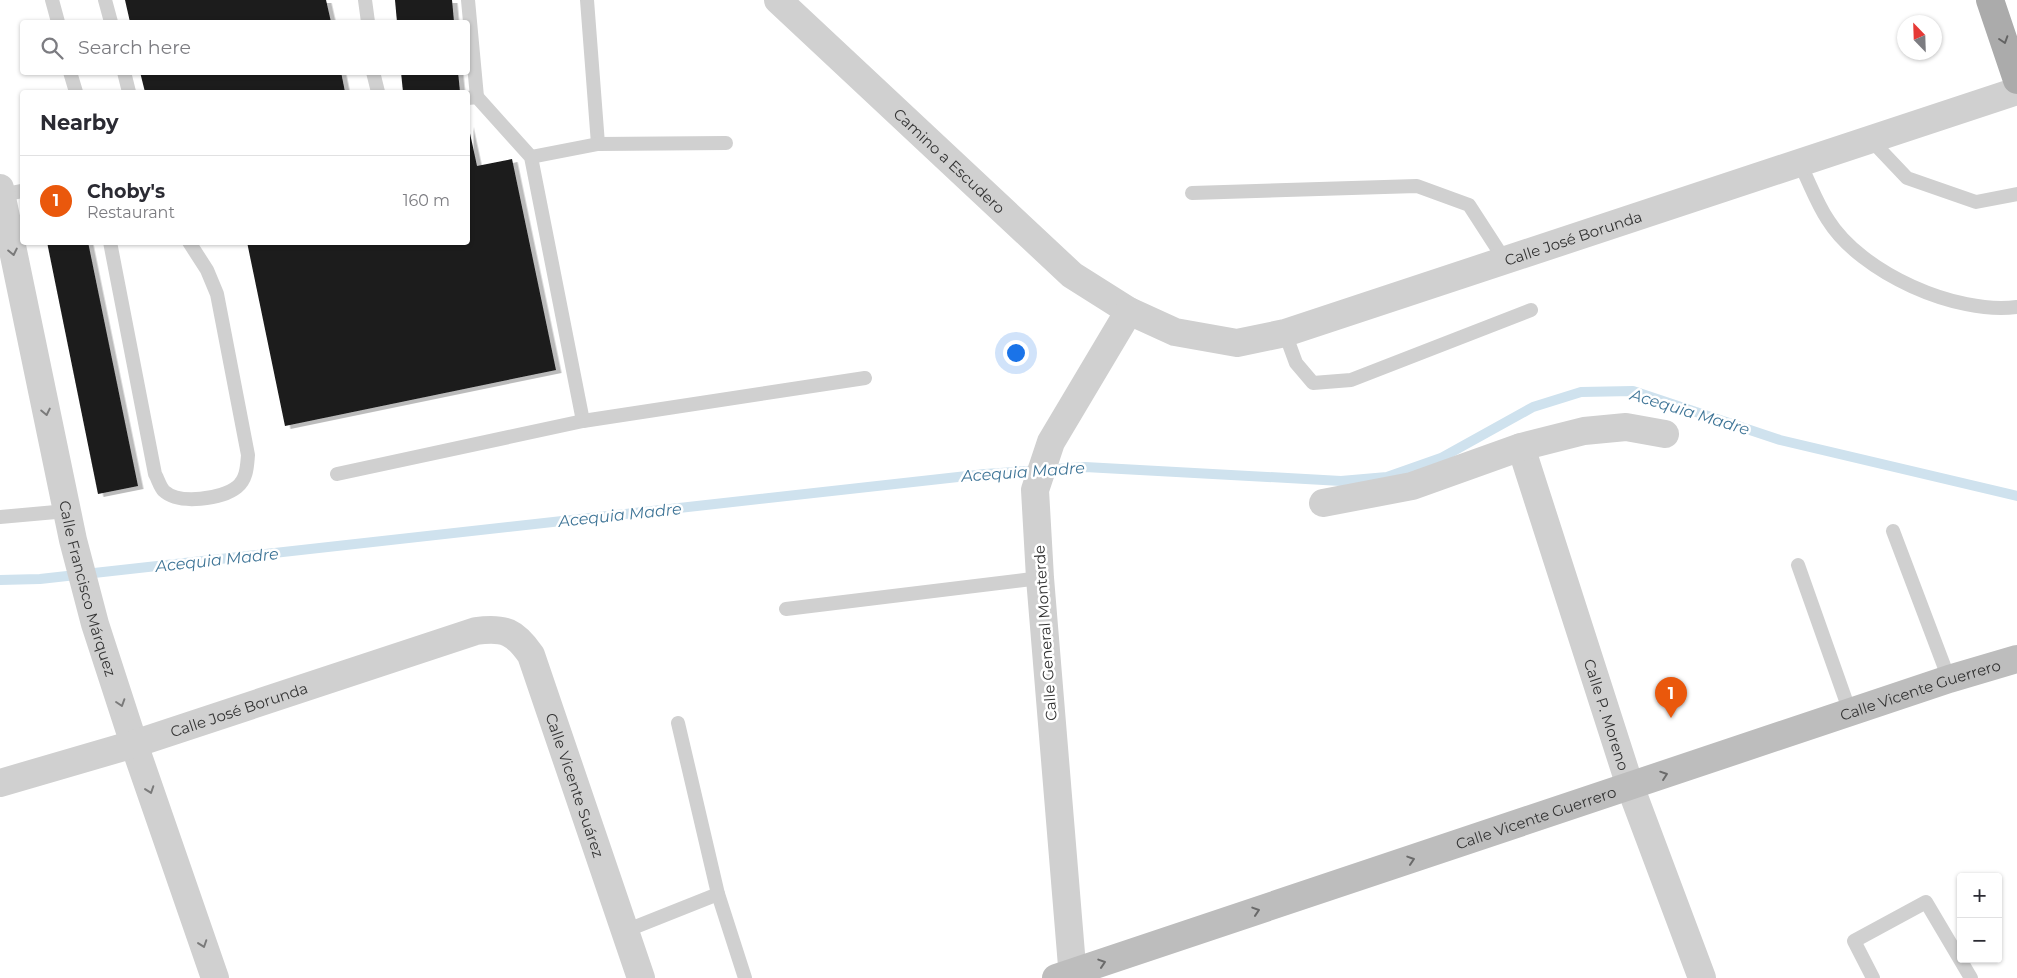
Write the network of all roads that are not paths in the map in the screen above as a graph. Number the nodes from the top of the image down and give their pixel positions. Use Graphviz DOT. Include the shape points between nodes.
graph roads {
  1 [pos="52,0"];
  2 [pos="105,0"];
  3 [pos="365,0"];
  4 [pos="468,0"];
  5 [pos="587,0"];
  6 [pos="778,0"];
  7 [pos="1990,0"];
  8 [pos="57,20"];
  9 [pos="110,20"];
  10 [pos="368,20"];
  11 [pos="469,20"];
  12 [pos="470,49"];
  13 [pos="71,75"];
  14 [pos="125,75"];
  15 [pos="374,75"];
  16 [pos="2017,80"];
  17 [pos="75,90"];
  18 [pos="128,90"];
  19 [pos="378,90"];
  20 [pos="2017,91"];
  21 [pos="472,98"];
  22 [pos="1870,139"];
  23 [pos="726,143"];
  24 [pos="598,144"];
  25 [pos="531,157"];
  26 [pos="1799,162"];
  27 [pos="8,191"];
  28 [pos="1192,193"];
  29 [pos="2017,194"];
  30 [pos="111,245"];
  31 [pos="191,245"];
  32 [pos="1504,259"];
  33 [pos="2017,307"];
  34 [pos="1531,310"];
  35 [pos="1129,311"];
  36 [pos="1285,333"];
  37 [pos="865,378"];
  38 [pos="583,421"];
  39 [pos="1665,434"];
  40 [pos="1521,447"];
  41 [pos="337,474"];
  42 [pos="1323,503"];
  43 [pos="67,511"];
  44 [pos="0,517"];
  45 [pos="1893,531"];
  46 [pos="1798,565"];
  47 [pos="1040,578"];
  48 [pos="786,608"];
  49 [pos="476,632"];
  50 [pos="2017,660"];
  51 [pos="1949,679"];
  52 [pos="1850,712"];
  53 [pos="678,723"];
  54 [pos="134,744"];
  55 [pos="0,783"];
  56 [pos="1630,786"];
  57 [pos="718,894"];
  58 [pos="625,931"];
  59 [pos="1067,976"];
  60 [pos="215,978"];
  61 [pos="641,978"];
  62 [pos="745,978"];
  63 [pos="1702,978"];
  64 [pos="1872,978"];
  65 [pos="1971,978"];
  1 -- 8 [label="lane"];
  2 -- 9 [label="lane"];
  3 -- 10 [label="lane"];
  4 -- 11 [label="lane"];
  5 -- 24 [label="lane"];
  6 -- 35 [label="street, Camino a Escudero" via="1072,275"];
  7 -- 16 [label="main road, one-way"];
  12 -- 21 [label="lane"];
  13 -- 17 [label="lane"];
  14 -- 18 [label="lane"];
  15 -- 19 [label="lane"];
  20 -- 22 [label="street, Calle José Borunda"];
  21 -- 25 [label="lane"];
  22 -- 26 [label="street, Calle José Borunda"];
  22 -- 29 [label="lane" via="1907,178 1976,202"];
  23 -- 24 [label="lane"];
  24 -- 25 [label="lane"];
  25 -- 38 [label="lane"];
  26 -- 32 [label="street, Calle José Borunda"];
  26 -- 33 [label="lane" via="1828,221 1857,255 1891,277 1946,300 2003,309"];
  27 -- 43 [label="street, Calle Francisco Márquez, one-way"];
  28 -- 32 [label="lane" via="1417,186 1470,205"];
  30 -- 31 [label="lane" via="155,474 163,491 184,500 224,494 238,486 246,473 248,455 217,294"];
  32 -- 36 [label="street, Calle José Borunda"];
  34 -- 36 [label="lane" via="1351,380 1313,383 1296,363"];
  35 -- 36 [label="street, Calle José Borunda" via="1175,332 1237,344"];
  35 -- 47 [label="street, Calle General Monterde" via="1051,442 1036,490"];
  37 -- 38 [label="lane"];
  38 -- 41 [label="lane"];
  39 -- 40 [label="street" via="1626,427 1584,431"];
  40 -- 42 [label="street" via="1412,486"];
  40 -- 56 [label="street, Calle P. Moreno"];
  43 -- 44 [label="lane"];
  43 -- 54 [label="street, Calle Francisco Márquez, one-way" via="95,624"];
  45 -- 51 [label="lane"];
  46 -- 52 [label="lane"];
  47 -- 48 [label="lane"];
  47 -- 59 [label="street, Calle General Monterde"];
  49 -- 54 [label="street, Calle José Borunda"];
  49 -- 58 [label="street, Calle Vicente Suárez" via="507,631 520,640 531,656"];
  50 -- 51 [label="main road, Calle Vicente Guerrero"];
  51 -- 52 [label="main road, Calle Vicente Guerrero"];
  56 -- 52 [label="main road, Calle Vicente Guerrero, one-way"];
  53 -- 57 [label="lane"];
  54 -- 55 [label="street, Calle José Borunda"];
  54 -- 60 [label="street, Calle Francisco Márquez, one-way"];
  59 -- 56 [label="main road, Calle Vicente Guerrero, one-way"];
  56 -- 63 [label="street, Calle P. Moreno"];
  57 -- 58 [label="lane"];
  57 -- 62 [label="lane"];
  58 -- 61 [label="street, Calle Vicente Suárez"];
  64 -- 65 [label="lane" via="1854,941 1926,902"];
}
